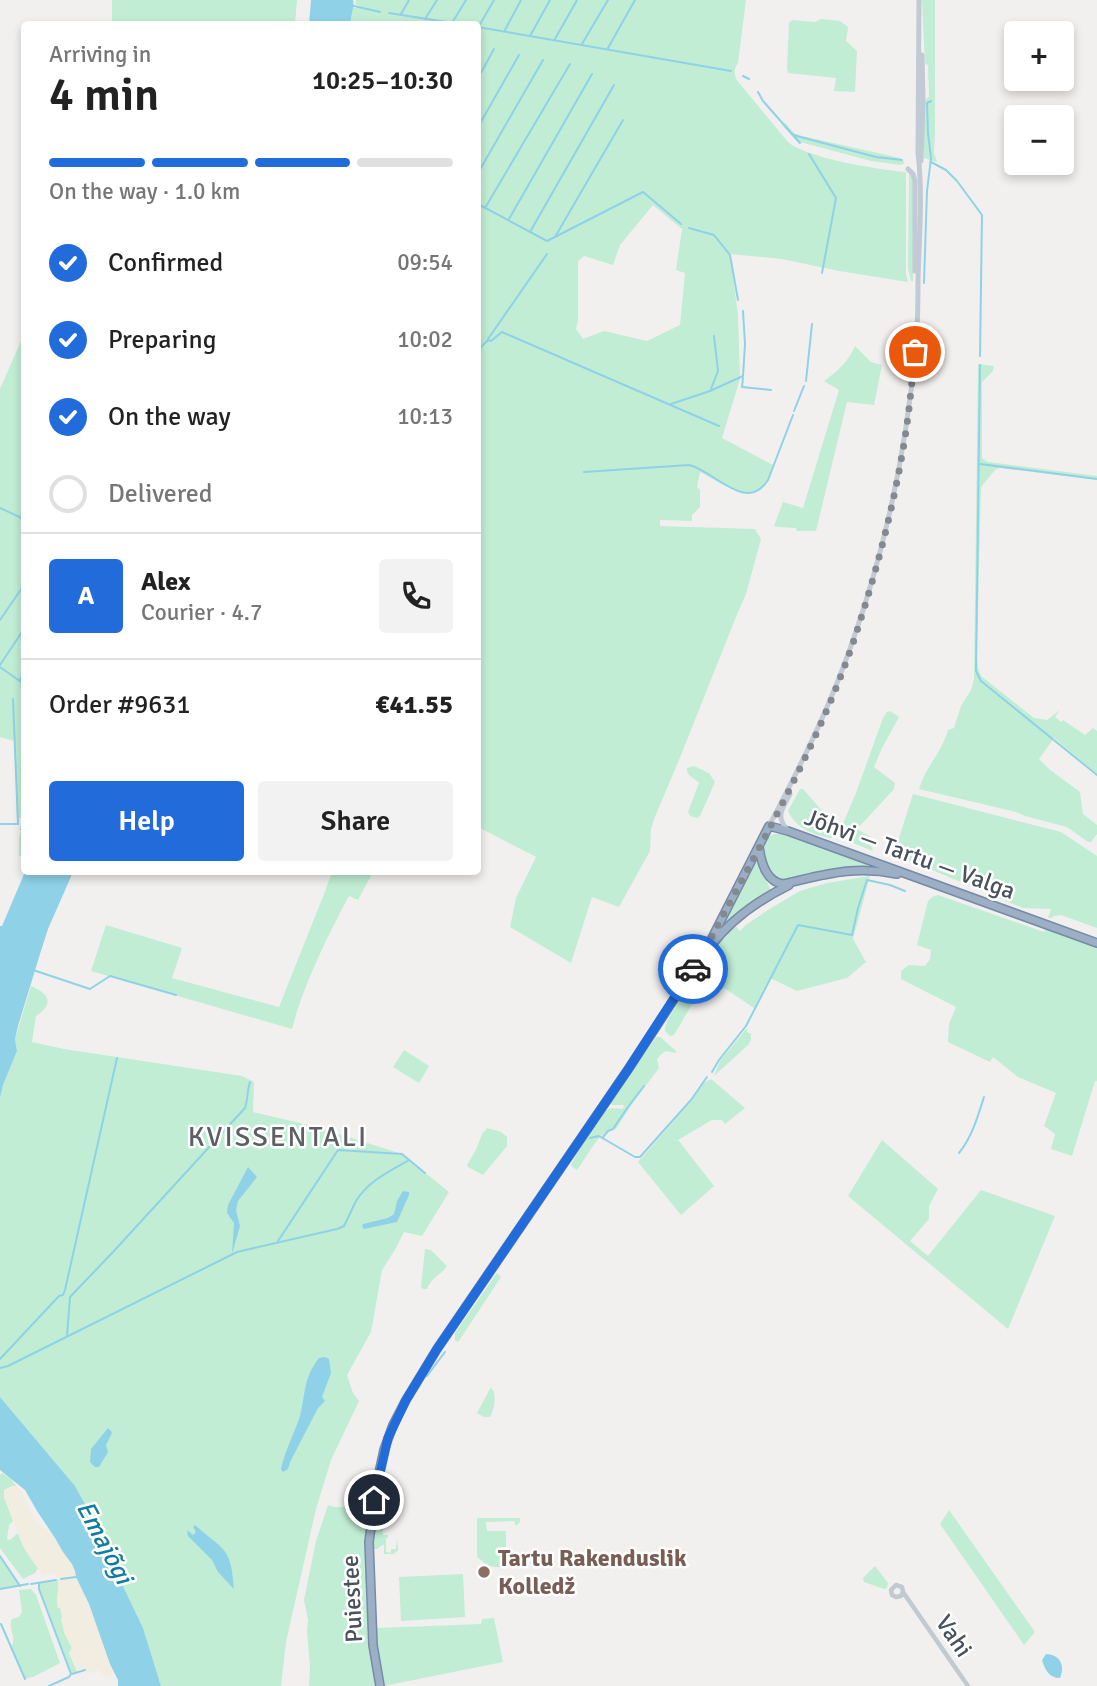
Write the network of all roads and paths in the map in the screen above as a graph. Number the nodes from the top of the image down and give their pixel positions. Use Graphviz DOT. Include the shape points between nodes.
graph roads {
  1 [pos="919,2"];
  2 [pos="908,169"];
  3 [pos="917,306"];
  4 [pos="796,775"];
  5 [pos="769,827"];
  6 [pos="788,831"];
  7 [pos="759,847"];
  8 [pos="811,877"];
  9 [pos="927,881"];
  10 [pos="1097,942"];
  11 [pos="691,972"];
  12 [pos="527,1217"];
  13 [pos="901,1595"];
  14 [pos="380,1686"];
  15 [pos="968,1686"];
  1 -- 3 [label="main road"];
  2 -- 3 [label="main road" via="915,181"];
  3 -- 4 [label="main road" via="906,431 884,536 852,645"];
  4 -- 5 [label="main road"];
  4 -- 6 [label="main road" via="780,815"];
  5 -- 6 [label="highway, Jõhvi — Tartu — Valga"];
  5 -- 7 [label="highway, Jõhvi — Tartu — Valga"];
  6 -- 9 [label="highway, Jõhvi — Tartu — Valga"];
  7 -- 8 [label="highway" via="769,877 778,884"];
  7 -- 11 [label="highway, Jõhvi — Tartu — Valga"];
  8 -- 9 [label="highway" via="874,871"];
  8 -- 11 [label="highway" via="773,893 740,915"];
  9 -- 10 [label="highway, Jõhvi — Tartu — Valga"];
  11 -- 12 [label="highway, Jõhvi — Tartu — Valga"];
  12 -- 14 [label="highway, Puiestee" via="437,1349 388,1438 369,1542 373,1645"];
  13 -- 15 [label="street, Vahi"];
}
